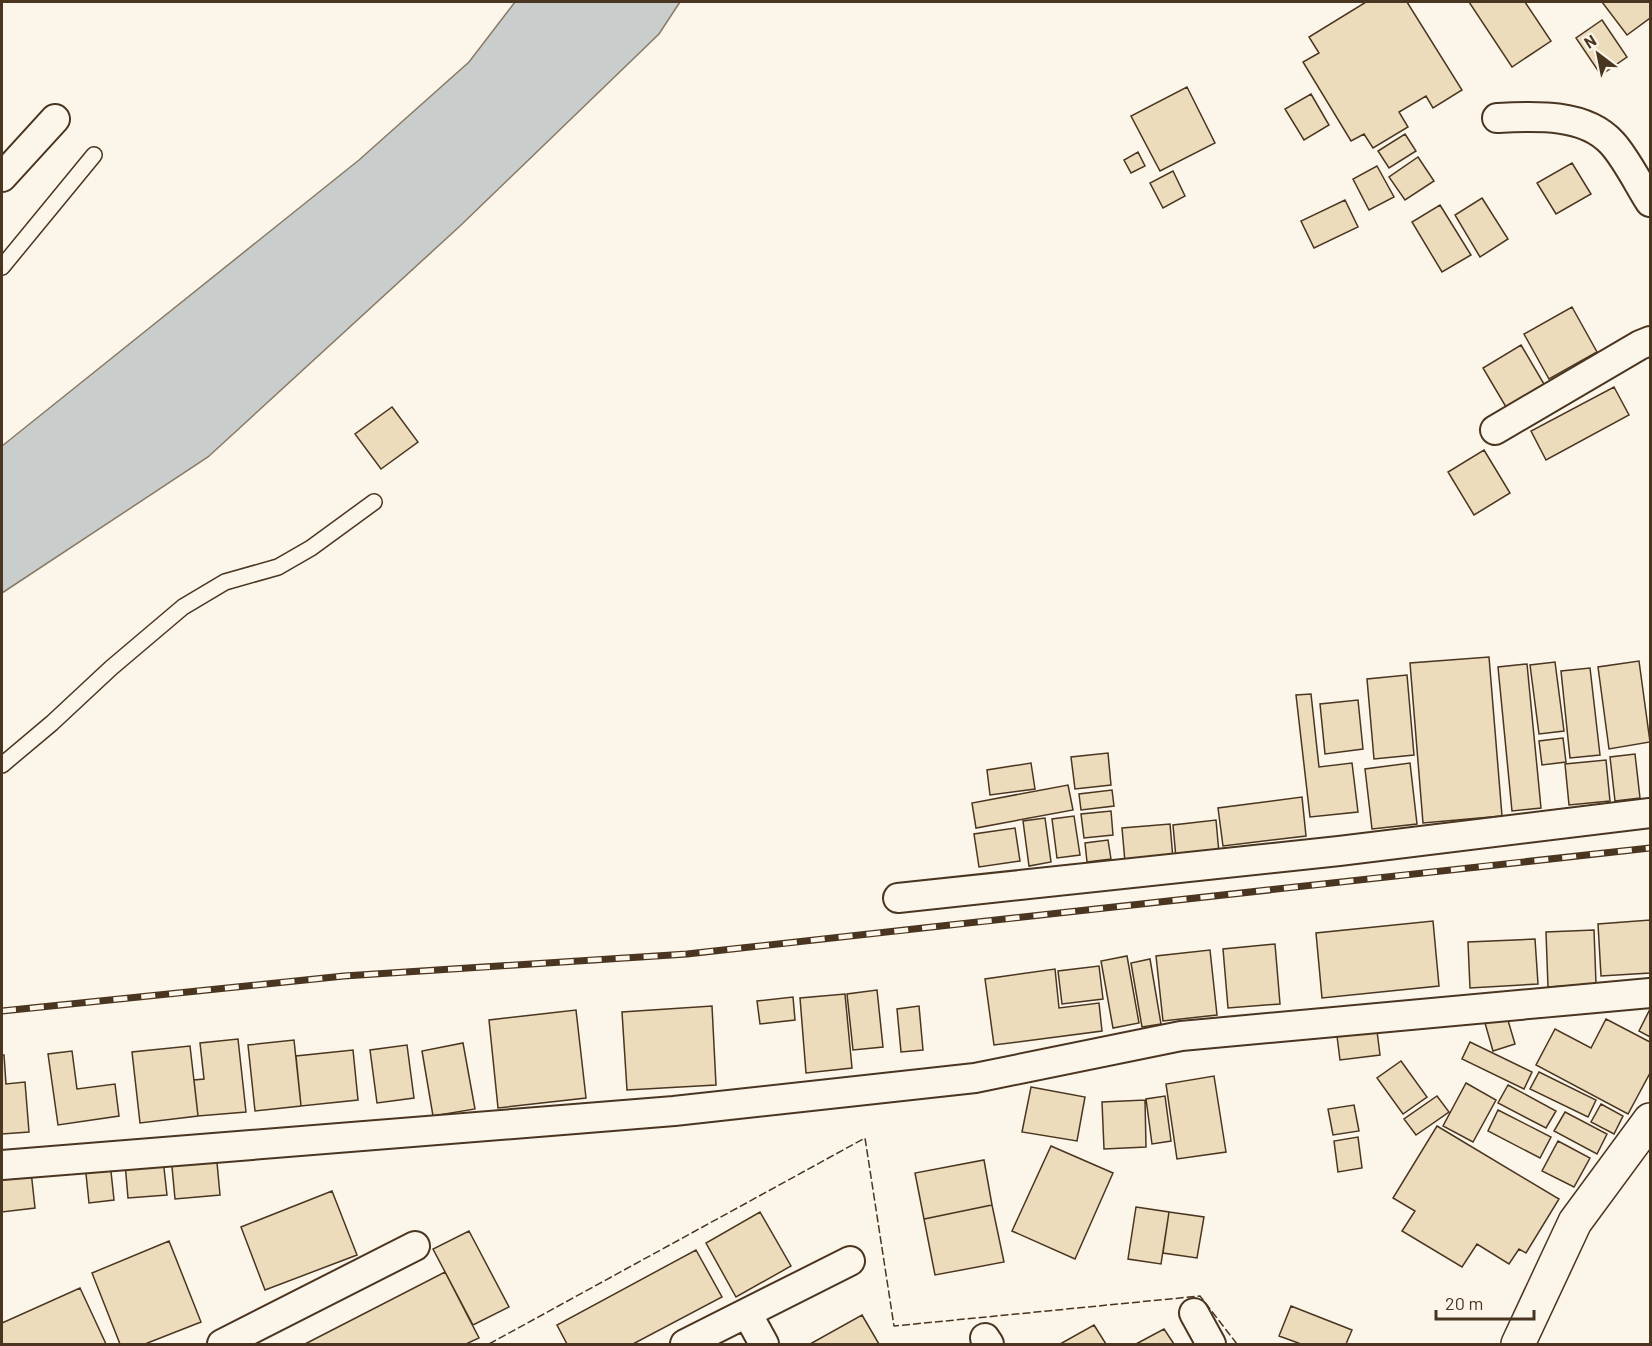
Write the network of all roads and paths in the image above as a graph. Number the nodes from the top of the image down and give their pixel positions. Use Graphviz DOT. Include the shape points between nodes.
graph roads {
  1 [pos="1497,118"];
  2 [pos="55,119"];
  3 [pos="94,155"];
  4 [pos="2,177"];
  5 [pos="1650,202"];
  6 [pos="2,267"];
  7 [pos="1650,341"];
  8 [pos="1495,429"];
  9 [pos="374,502"];
  10 [pos="2,765"];
  11 [pos="1650,813"];
  12 [pos="898,898"];
  13 [pos="1650,993"];
  14 [pos="1650,1120"];
  15 [pos="2,1166"];
  16 [pos="415,1246"];
  17 [pos="850,1261"];
  18 [pos="747,1313"];
  19 [pos="1194,1313"];
  20 [pos="222,1344"];
  21 [pos="685,1344"];
  22 [pos="764,1344"];
  23 [pos="1211,1344"];
  24 [pos="1518,1344"];
  1 -- 5 [label="street" via="1531,116 1589,127 1612,143"];
  2 -- 4 [label="street"];
  3 -- 6 [label="lane"];
  7 -- 8 [label="street"];
  9 -- 10 [label="lane" via="278,567 225,582 183,607"];
  11 -- 12 [label="street"];
  13 -- 15 [label="street" via="1181,1036 975,1078 686,1109"];
  14 -- 24 [label="street" via="1575,1222"];
  16 -- 20 [label="street"];
  17 -- 18 [label="street"];
  18 -- 21 [label="street"];
  18 -- 22 [label="street"];
  19 -- 23 [label="street"];
}
